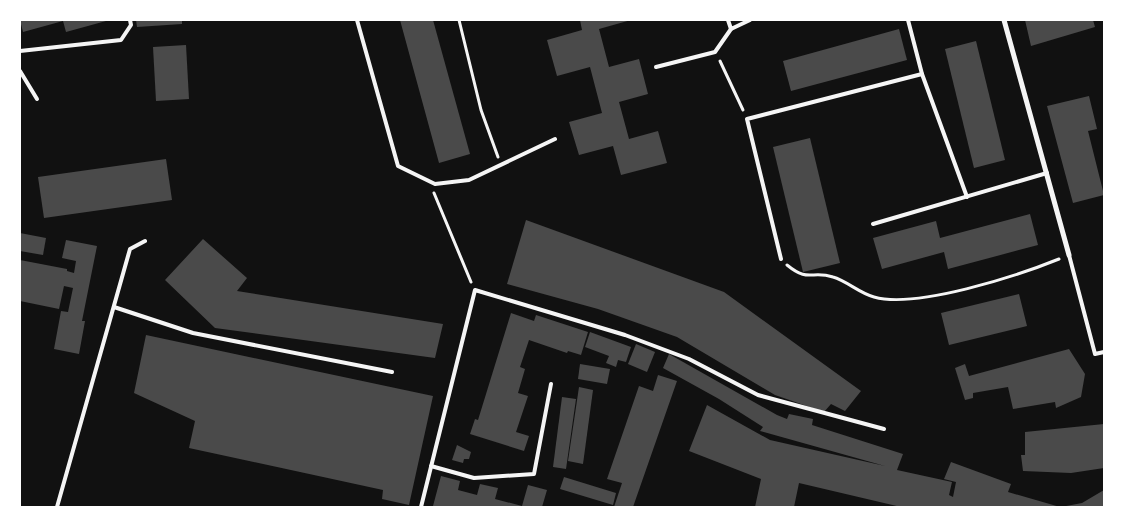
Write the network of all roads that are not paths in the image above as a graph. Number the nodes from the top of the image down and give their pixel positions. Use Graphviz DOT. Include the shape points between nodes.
graph roads {
  1 [pos="130,20"];
  2 [pos="357,20"];
  3 [pos="728,20"];
  4 [pos="750,20"];
  5 [pos="908,20"];
  6 [pos="1004,20"];
  7 [pos="731,29"];
  8 [pos="20,51"];
  9 [pos="656,67"];
  10 [pos="20,71"];
  11 [pos="922,74"];
  12 [pos="37,99"];
  13 [pos="555,139"];
  14 [pos="1047,173"];
  15 [pos="967,197"];
  16 [pos="873,224"];
  17 [pos="144,241"];
  18 [pos="1069,255"];
  19 [pos="781,259"];
  20 [pos="114,307"];
  21 [pos="1104,352"];
  22 [pos="392,372"];
  23 [pos="551,384"];
  24 [pos="884,429"];
  25 [pos="431,466"];
  26 [pos="57,507"];
  27 [pos="421,507"];
  1 -- 8 [label="lane" via="131,25 121,40"];
  2 -- 13 [label="lane" via="398,166 435,184 469,180"];
  3 -- 7 [label="lane"];
  4 -- 7 [label="lane"];
  5 -- 11 [label="lane"];
  6 -- 14 [label="street"];
  7 -- 9 [label="lane" via="715,52"];
  10 -- 12 [label="lane"];
  11 -- 15 [label="lane"];
  11 -- 19 [label="lane" via="747,119"];
  14 -- 15 [label="lane"];
  14 -- 18 [label="street"];
  15 -- 16 [label="lane"];
  17 -- 20 [label="lane" via="130,249"];
  18 -- 21 [label="lane" via="1095,354"];
  20 -- 22 [label="lane" via="193,333"];
  20 -- 26 [label="lane"];
  23 -- 25 [label="lane" via="534,474 474,478"];
  24 -- 25 [label="lane" via="758,395 689,359 644,342 475,290"];
  25 -- 27 [label="lane"];
}
